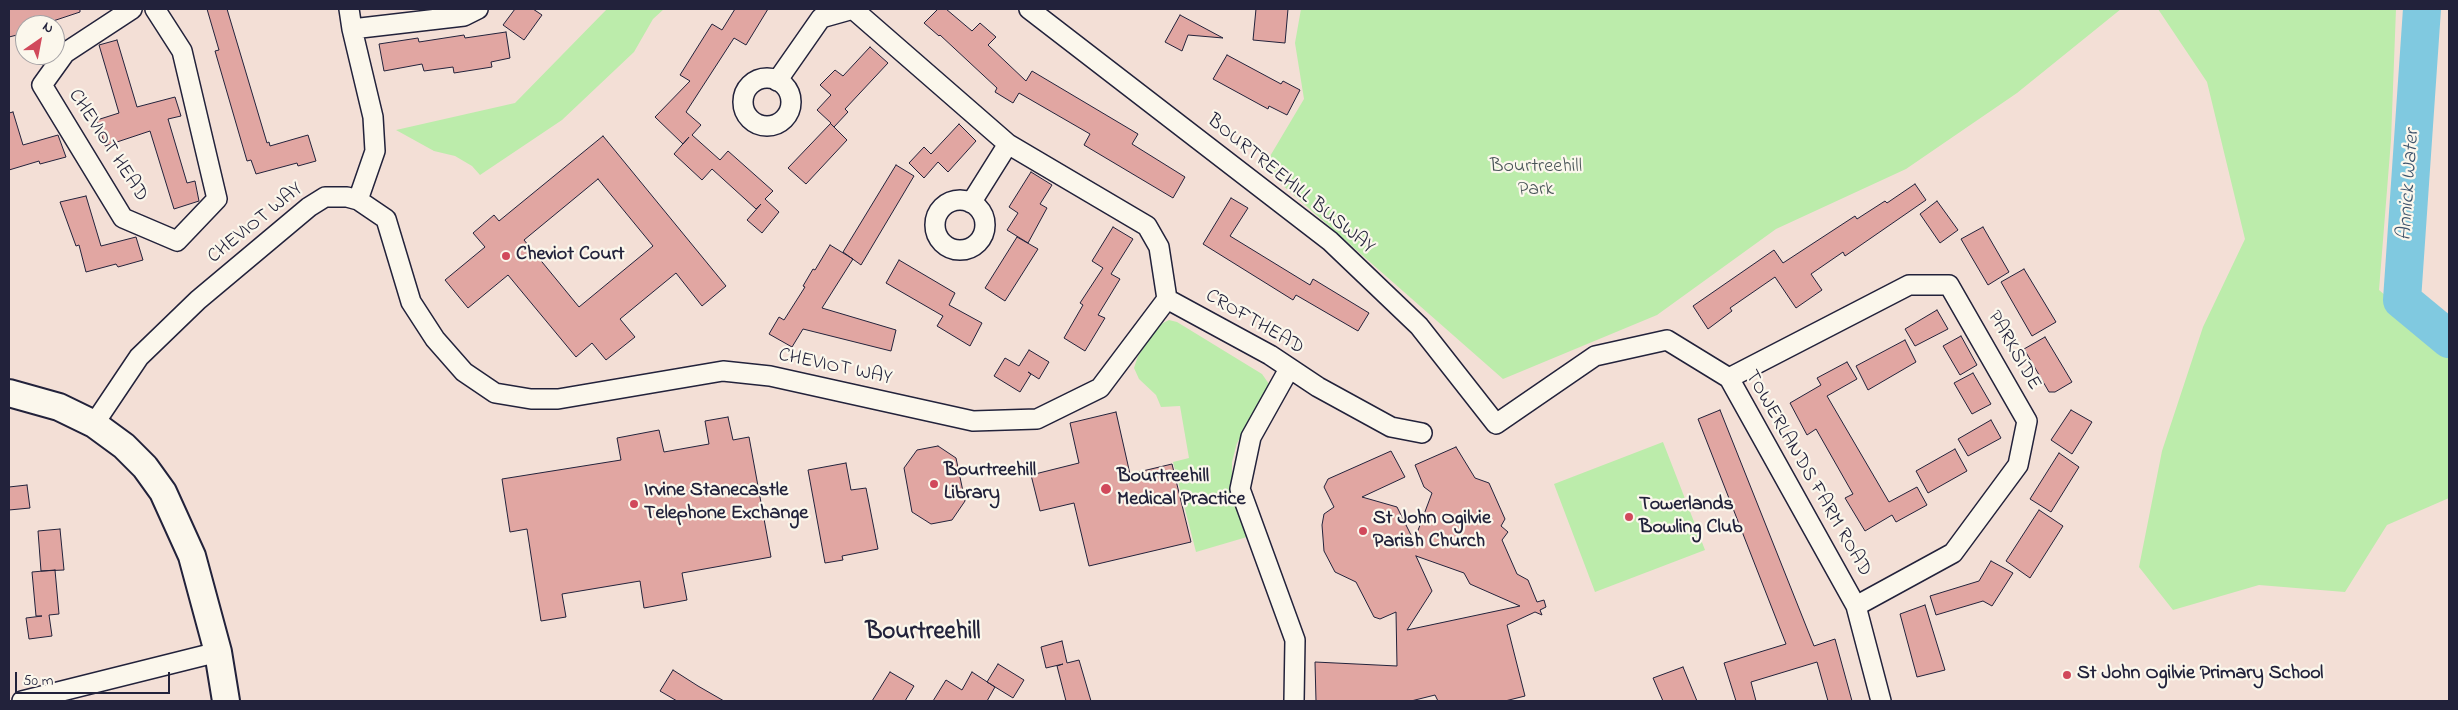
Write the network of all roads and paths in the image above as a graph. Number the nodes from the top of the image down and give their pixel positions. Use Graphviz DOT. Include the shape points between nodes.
graph roads {
  1 [pos="132,9"];
  2 [pos="155,9"];
  3 [pos="349,9"];
  4 [pos="478,9"];
  5 [pos="1029,9"];
  6 [pos="352,29"];
  7 [pos="776,81"];
  8 [pos="1008,144"];
  9 [pos="358,200"];
  10 [pos="971,203"];
  11 [pos="1167,299"];
  12 [pos="1289,369"];
  13 [pos="1729,378"];
  14 [pos="9,393"];
  15 [pos="94,424"];
  16 [pos="1496,424"];
  17 [pos="1422,432"];
  18 [pos="1856,606"];
  19 [pos="218,652"];
  20 [pos="67,695"];
  21 [pos="22,701"];
  22 [pos="226,701"];
  23 [pos="1294,701"];
  24 [pos="1881,701"];
  1 -- 2 [label="street, CHEVIOT HEAD" via="65,53 42,85 123,218 177,241 216,199 182,51"];
  3 -- 6 [label="street"];
  4 -- 6 [label="street" via="464,16"];
  5 -- 16 [label="street, BOURTREEHILL BUSWAY" via="1330,241 1418,326"];
  6 -- 9 [label="street" via="373,116 375,151"];
  7 -- 8 [label="street" via="821,18 853,9"];
  8 -- 10 [label="street"];
  8 -- 11 [label="street" via="1147,226 1159,247"];
  9 -- 11 [label="street, CHEVIOT WAY" via="386,219 411,302 435,339 464,372 495,393 531,399 558,399 723,371 770,376 973,421 1037,419 1100,388"];
  9 -- 15 [label="street, CHEVIOT WAY" via="326,197 309,207 198,300 139,357"];
  11 -- 12 [label="street, CROFTHEAD" via="1270,355"];
  12 -- 17 [label="street, CROFTHEAD" via="1390,426"];
  12 -- 23 [label="street" via="1251,437 1240,489 1295,640"];
  13 -- 16 [label="street, TOWERLANDS FARM ROAD" via="1668,340 1595,356"];
  13 -- 18 [label="street, TOWERLANDS FARM ROAD"];
  13 -- 18 [label="street, PARKSIDE" via="1909,285 1949,286 2026,421 2018,465 1953,553"];
  14 -- 15 [label="street" via="59,407"];
  15 -- 19 [label="street" via="145,466 163,492 192,556"];
  18 -- 24 [label="street, TOWERLANDS FARM ROAD"];
  19 -- 20 [label="street"];
  19 -- 22 [label="street"];
  20 -- 21 [label="street"];
}
